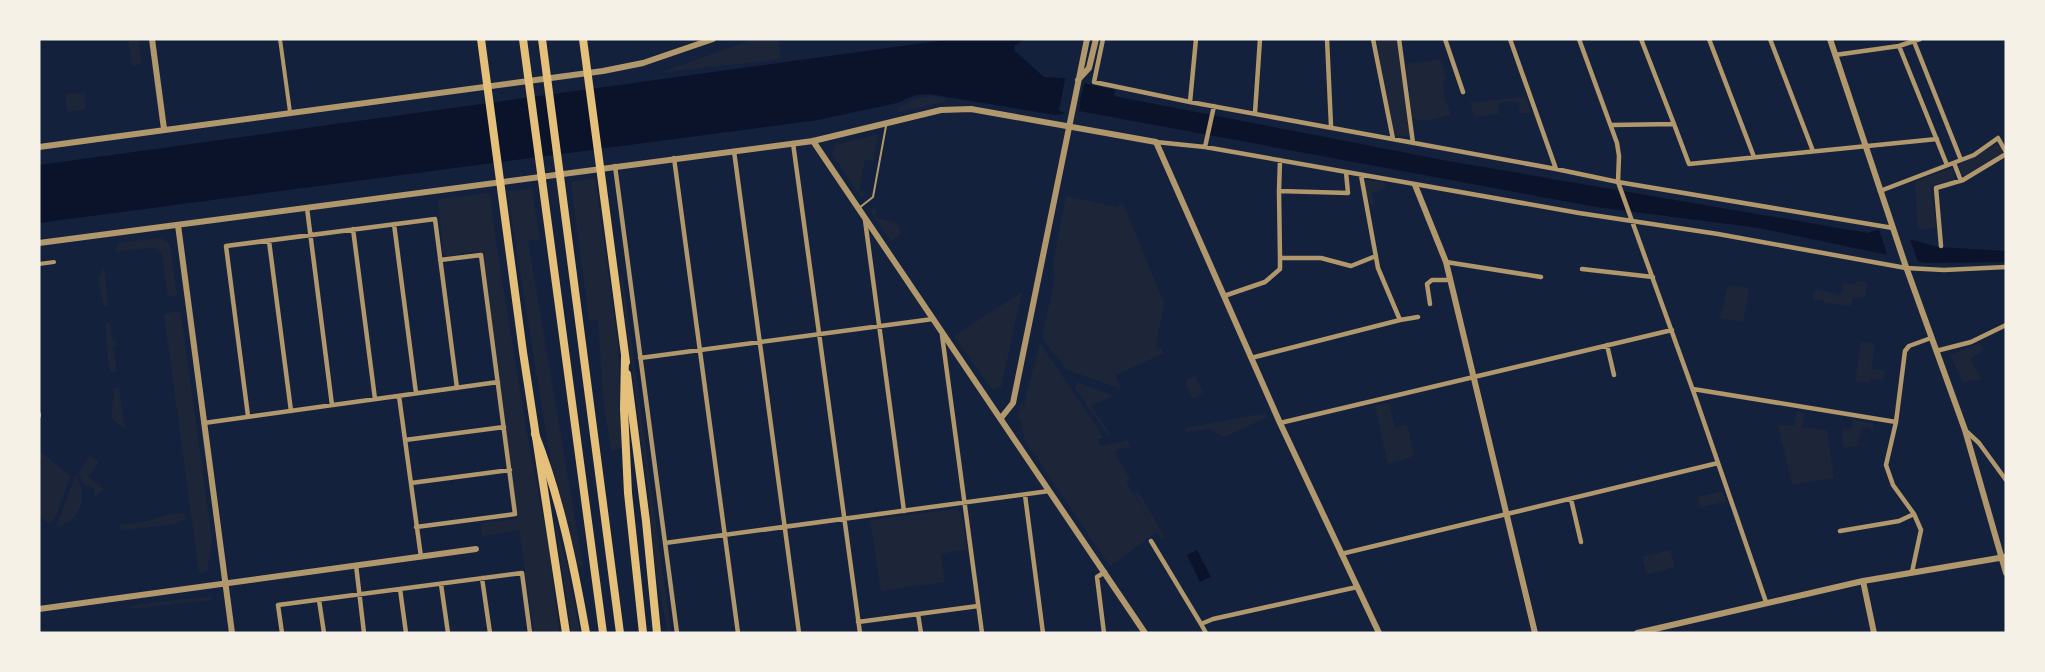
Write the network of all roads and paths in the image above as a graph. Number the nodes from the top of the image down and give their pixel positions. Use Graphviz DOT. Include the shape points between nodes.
graph roads {
  1 [pos="152,39"];
  2 [pos="280,39"];
  3 [pos="481,39"];
  4 [pos="523,39"];
  5 [pos="542,39"];
  6 [pos="583,39"];
  7 [pos="713,39"];
  8 [pos="1087,39"];
  9 [pos="1096,39"];
  10 [pos="1103,39"];
  11 [pos="1196,39"];
  12 [pos="1260,39"];
  13 [pos="1327,39"];
  14 [pos="1373,39"];
  15 [pos="1399,39"];
  16 [pos="1444,39"];
  17 [pos="1510,39"];
  18 [pos="1579,39"];
  19 [pos="1641,39"];
  20 [pos="1709,39"];
  21 [pos="1770,39"];
  22 [pos="1830,39"];
  23 [pos="1920,39"];
  24 [pos="1913,40"];
  25 [pos="1899,46"];
  26 [pos="1835,55"];
  27 [pos="1077,81"];
  28 [pos="1463,92"];
  29 [pos="1190,102"];
  30 [pos="1213,109"];
  31 [pos="290,112"];
  32 [pos="1255,113"];
  33 [pos="886,123"];
  34 [pos="1674,124"];
  35 [pos="1612,125"];
  36 [pos="1068,126"];
  37 [pos="1331,126"];
  38 [pos="164,129"];
  39 [pos="1393,139"];
  40 [pos="1937,139"];
  41 [pos="813,141"];
  42 [pos="1156,142"];
  43 [pos="793,143"];
  44 [pos="1413,143"];
  45 [pos="1866,146"];
  46 [pos="39,147"];
  47 [pos="1205,147"];
  48 [pos="734,151"];
  49 [pos="1813,151"];
  50 [pos="2006,153"];
  51 [pos="674,158"];
  52 [pos="1754,158"];
  53 [pos="1280,160"];
  54 [pos="1961,160"];
  55 [pos="1954,163"];
  56 [pos="1947,165"];
  57 [pos="615,166"];
  58 [pos="1556,169"];
  59 [pos="1346,172"];
  60 [pos="1361,175"];
  61 [pos="1961,181"];
  62 [pos="1415,185"];
  63 [pos="1619,185"];
  64 [pos="1279,191"];
  65 [pos="1880,191"];
  66 [pos="307,208"];
  67 [pos="857,209"];
  68 [pos="865,220"];
  69 [pos="1632,221"];
  70 [pos="394,224"];
  71 [pos="178,225"];
  72 [pos="353,230"];
  73 [pos="1894,230"];
  74 [pos="310,235"];
  75 [pos="269,241"];
  76 [pos="39,243"];
  77 [pos="1941,246"];
  78 [pos="1376,256"];
  79 [pos="1280,258"];
  80 [pos="440,260"];
  81 [pos="54,262"];
  82 [pos="1446,262"];
  83 [pos="39,264"];
  84 [pos="1906,266"];
  85 [pos="2006,267"];
  86 [pos="1582,269"];
  87 [pos="1541,277"];
  88 [pos="1653,277"];
  89 [pos="1450,280"];
  90 [pos="1224,296"];
  91 [pos="1428,297"];
  92 [pos="1421,298"];
  93 [pos="1430,304"];
  94 [pos="1418,317"];
  95 [pos="933,319"];
  96 [pos="1400,320"];
  97 [pos="879,325"];
  98 [pos="2006,325"];
  99 [pos="1672,330"];
  100 [pos="942,332"];
  101 [pos="819,334"];
  102 [pos="1931,338"];
  103 [pos="759,342"];
  104 [pos="1607,345"];
  105 [pos="699,350"];
  106 [pos="1936,351"];
  107 [pos="625,357"];
  108 [pos="640,358"];
  109 [pos="1251,358"];
  110 [pos="1614,375"];
  111 [pos="1473,377"];
  112 [pos="498,382"];
  113 [pos="457,388"];
  114 [pos="1693,389"];
  115 [pos="416,393"];
  116 [pos="399,396"];
  117 [pos="375,399"];
  118 [pos="332,405"];
  119 [pos="291,411"];
  120 [pos="248,416"];
  121 [pos="1001,418"];
  122 [pos="1896,422"];
  123 [pos="203,423"];
  124 [pos="1280,423"];
  125 [pos="504,427"];
  126 [pos="1965,430"];
  127 [pos="535,434"];
  128 [pos="405,440"];
  129 [pos="1718,463"];
  130 [pos="510,470"];
  131 [pos="2006,480"];
  132 [pos="411,483"];
  133 [pos="1049,491"];
  134 [pos="1024,495"];
  135 [pos="1571,498"];
  136 [pos="964,503"];
  137 [pos="904,511"];
  138 [pos="1506,514"];
  139 [pos="1914,514"];
  140 [pos="844,519"];
  141 [pos="416,527"];
  142 [pos="784,527"];
  143 [pos="1840,531"];
  144 [pos="724,535"];
  145 [pos="1151,541"];
  146 [pos="1581,542"];
  147 [pos="665,543"];
  148 [pos="476,549"];
  149 [pos="1341,554"];
  150 [pos="421,557"];
  151 [pos="2004,557"];
  152 [pos="356,565"];
  153 [pos="1105,572"];
  154 [pos="1912,572"];
  155 [pos="2006,573"];
  156 [pos="482,578"];
  157 [pos="1863,581"];
  158 [pos="225,583"];
  159 [pos="441,584"];
  160 [pos="1357,587"];
  161 [pos="400,589"];
  162 [pos="359,595"];
  163 [pos="319,600"];
  164 [pos="1766,602"];
  165 [pos="978,606"];
  166 [pos="39,609"];
  167 [pos="918,614"];
  168 [pos="858,621"];
  169 [pos="1201,624"];
  170 [pos="602,628"];
  171 [pos="232,633"];
  172 [pos="282,633"];
  173 [pos="324,633"];
  174 [pos="364,633"];
  175 [pos="406,633"];
  176 [pos="448,633"];
  177 [pos="490,633"];
  178 [pos="530,633"];
  179 [pos="567,633"];
  180 [pos="586,633"];
  181 [pos="620,633"];
  182 [pos="643,633"];
  183 [pos="657,633"];
  184 [pos="676,633"];
  185 [pos="738,633"];
  186 [pos="798,633"];
  187 [pos="860,633"];
  188 [pos="921,633"];
  189 [pos="982,633"];
  190 [pos="1043,633"];
  191 [pos="1104,633"];
  192 [pos="1145,633"];
  193 [pos="1206,633"];
  194 [pos="1379,633"];
  195 [pos="1535,633"];
  196 [pos="1637,633"];
  197 [pos="1874,633"];
  1 -- 38 [label="street"];
  2 -- 31 [label="street"];
  3 -- 127 [label="highway"];
  4 -- 170 [label="highway"];
  5 -- 181 [label="highway"];
  6 -- 107 [label="highway"];
  7 -- 31 [label="street" via="642,63 603,71"];
  8 -- 27 [label="street"];
  9 -- 27 [label="street" via="1089,68"];
  10 -- 29 [label="street" via="1094,82"];
  11 -- 29 [label="street"];
  12 -- 32 [label="street"];
  13 -- 37 [label="street"];
  14 -- 39 [label="street"];
  15 -- 44 [label="street"];
  16 -- 28 [label="street"];
  17 -- 58 [label="street"];
  18 -- 35 [label="street"];
  19 -- 34 [label="street"];
  20 -- 52 [label="street"];
  21 -- 49 [label="street"];
  22 -- 26 [label="street"];
  23 -- 24 [label="street"];
  24 -- 25 [label="street"];
  24 -- 54 [label="street"];
  25 -- 26 [label="street"];
  25 -- 40 [label="street"];
  26 -- 45 [label="street"];
  27 -- 36 [label="street"];
  29 -- 30 [label="street"];
  30 -- 32 [label="street"];
  30 -- 47 [label="street"];
  31 -- 38 [label="street"];
  32 -- 37 [label="street"];
  33 -- 36 [label="street" via="941,110 972,109"];
  33 -- 41 [label="street"];
  33 -- 67 [label="lane" via="873,197"];
  34 -- 35 [label="street"];
  34 -- 52 [label="street" via="1689,164"];
  35 -- 63 [label="street" via="1619,156"];
  36 -- 42 [label="street"];
  36 -- 121 [label="street" via="1013,403"];
  37 -- 39 [label="street"];
  38 -- 46 [label="street"];
  39 -- 44 [label="street"];
  40 -- 45 [label="street"];
  40 -- 56 [label="street"];
  41 -- 43 [label="street"];
  41 -- 67 [label="street"];
  42 -- 47 [label="street"];
  42 -- 90 [label="street"];
  43 -- 48 [label="street"];
  43 -- 101 [label="street"];
  44 -- 58 [label="street"];
  45 -- 49 [label="street"];
  45 -- 65 [label="street"];
  47 -- 53 [label="street"];
  48 -- 51 [label="street"];
  48 -- 103 [label="street"];
  49 -- 52 [label="street"];
  50 -- 54 [label="street" via="1998,138"];
  50 -- 61 [label="street"];
  51 -- 57 [label="street"];
  51 -- 105 [label="street"];
  53 -- 59 [label="street"];
  53 -- 64 [label="street"];
  54 -- 55 [label="street"];
  55 -- 56 [label="street"];
  55 -- 61 [label="street"];
  56 -- 65 [label="street"];
  57 -- 66 [label="street"];
  57 -- 108 [label="street"];
  58 -- 63 [label="street" via="1611,179"];
  59 -- 60 [label="street"];
  59 -- 64 [label="street" via="1348,193"];
  60 -- 62 [label="street"];
  60 -- 78 [label="street"];
  61 -- 77 [label="street" via="1936,188"];
  62 -- 69 [label="street"];
  62 -- 82 [label="street"];
  63 -- 69 [label="street"];
  63 -- 73 [label="street"];
  64 -- 79 [label="street"];
  65 -- 73 [label="street"];
  66 -- 71 [label="street"];
  66 -- 74 [label="street"];
  67 -- 68 [label="street"];
  68 -- 95 [label="street"];
  68 -- 97 [label="street"];
  69 -- 84 [label="street"];
  69 -- 88 [label="street"];
  70 -- 72 [label="street"];
  70 -- 80 [label="street" via="435,219"];
  70 -- 115 [label="street"];
  71 -- 76 [label="street"];
  71 -- 123 [label="street"];
  72 -- 74 [label="street"];
  72 -- 117 [label="street"];
  73 -- 84 [label="street"];
  74 -- 75 [label="street"];
  74 -- 118 [label="street"];
  75 -- 119 [label="street"];
  75 -- 120 [label="street" via="226,246"];
  78 -- 79 [label="street" via="1351,266 1321,258"];
  78 -- 96 [label="street"];
  79 -- 90 [label="street" via="1280,269 1265,282"];
  80 -- 112 [label="street" via="482,255"];
  80 -- 113 [label="street"];
  81 -- 83 [label="street"];
  82 -- 87 [label="street"];
  82 -- 89 [label="street"];
  84 -- 85 [label="street" via="1944,270"];
  84 -- 102 [label="street"];
  86 -- 88 [label="street"];
  88 -- 99 [label="street"];
  89 -- 91 [label="street" via="1430,282 1426,287"];
  89 -- 111 [label="street"];
  90 -- 109 [label="street"];
  91 -- 92 [label="street"];
  91 -- 93 [label="street"];
  94 -- 96 [label="street"];
  95 -- 97 [label="street"];
  95 -- 100 [label="street"];
  96 -- 109 [label="street"];
  97 -- 101 [label="street"];
  97 -- 137 [label="street"];
  98 -- 106 [label="street" via="1971,342"];
  99 -- 104 [label="street"];
  99 -- 114 [label="street"];
  100 -- 121 [label="street"];
  100 -- 136 [label="street"];
  101 -- 103 [label="street"];
  101 -- 140 [label="street"];
  102 -- 106 [label="street"];
  102 -- 122 [label="street" via="1905,351"];
  103 -- 105 [label="street"];
  103 -- 142 [label="street"];
  104 -- 110 [label="street"];
  104 -- 111 [label="street"];
  105 -- 108 [label="street"];
  105 -- 144 [label="street"];
  106 -- 126 [label="street"];
  107 -- 182 [label="highway" via="628,493"];
  107 -- 183 [label="highway"];
  108 -- 147 [label="street"];
  109 -- 124 [label="street"];
  111 -- 124 [label="street"];
  111 -- 138 [label="street"];
  112 -- 113 [label="street"];
  112 -- 125 [label="street"];
  113 -- 115 [label="street"];
  114 -- 122 [label="street"];
  114 -- 129 [label="street"];
  115 -- 116 [label="street"];
  116 -- 117 [label="street"];
  116 -- 128 [label="street"];
  117 -- 118 [label="street"];
  118 -- 119 [label="street"];
  119 -- 120 [label="street"];
  120 -- 123 [label="street"];
  121 -- 133 [label="street"];
  122 -- 139 [label="street" via="1888,453 1888,472"];
  123 -- 158 [label="street"];
  124 -- 149 [label="street"];
  125 -- 128 [label="street"];
  125 -- 130 [label="street"];
  126 -- 131 [label="street"];
  126 -- 151 [label="street"];
  127 -- 179 [label="highway"];
  127 -- 180 [label="highway" via="567,544"];
  128 -- 132 [label="street"];
  129 -- 135 [label="street"];
  129 -- 164 [label="street"];
  130 -- 132 [label="street"];
  130 -- 141 [label="street" via="515,514"];
  132 -- 141 [label="street"];
  133 -- 134 [label="street"];
  133 -- 153 [label="street"];
  134 -- 136 [label="street"];
  134 -- 190 [label="street"];
  135 -- 138 [label="street"];
  135 -- 146 [label="street"];
  136 -- 137 [label="street"];
  136 -- 165 [label="street"];
  137 -- 140 [label="street"];
  138 -- 149 [label="street"];
  138 -- 195 [label="street"];
  139 -- 143 [label="street" via="1899,521"];
  139 -- 154 [label="street" via="1922,530"];
  140 -- 142 [label="street"];
  140 -- 168 [label="street"];
  141 -- 150 [label="street"];
  142 -- 144 [label="street"];
  142 -- 186 [label="street"];
  144 -- 147 [label="street"];
  144 -- 185 [label="street"];
  145 -- 169 [label="street"];
  147 -- 184 [label="street"];
  148 -- 150 [label="street"];
  149 -- 160 [label="street"];
  150 -- 152 [label="street"];
  151 -- 154 [label="street"];
  151 -- 155 [label="street"];
  152 -- 158 [label="street"];
  152 -- 162 [label="street"];
  153 -- 191 [label="street" via="1096,577"];
  153 -- 192 [label="street"];
  154 -- 157 [label="street"];
  156 -- 159 [label="street"];
  156 -- 177 [label="street"];
  156 -- 178 [label="street" via="522,573"];
  157 -- 164 [label="street"];
  157 -- 197 [label="street"];
  158 -- 166 [label="street"];
  158 -- 171 [label="street"];
  159 -- 161 [label="street"];
  159 -- 176 [label="street"];
  160 -- 169 [label="street"];
  160 -- 194 [label="street"];
  161 -- 162 [label="street"];
  161 -- 175 [label="street"];
  162 -- 163 [label="street"];
  162 -- 174 [label="street"];
  163 -- 172 [label="street" via="278,606"];
  163 -- 173 [label="street"];
  164 -- 196 [label="street"];
  165 -- 167 [label="street"];
  165 -- 189 [label="street"];
  167 -- 168 [label="street"];
  167 -- 188 [label="street"];
  168 -- 187 [label="street"];
  169 -- 193 [label="street"];
}
